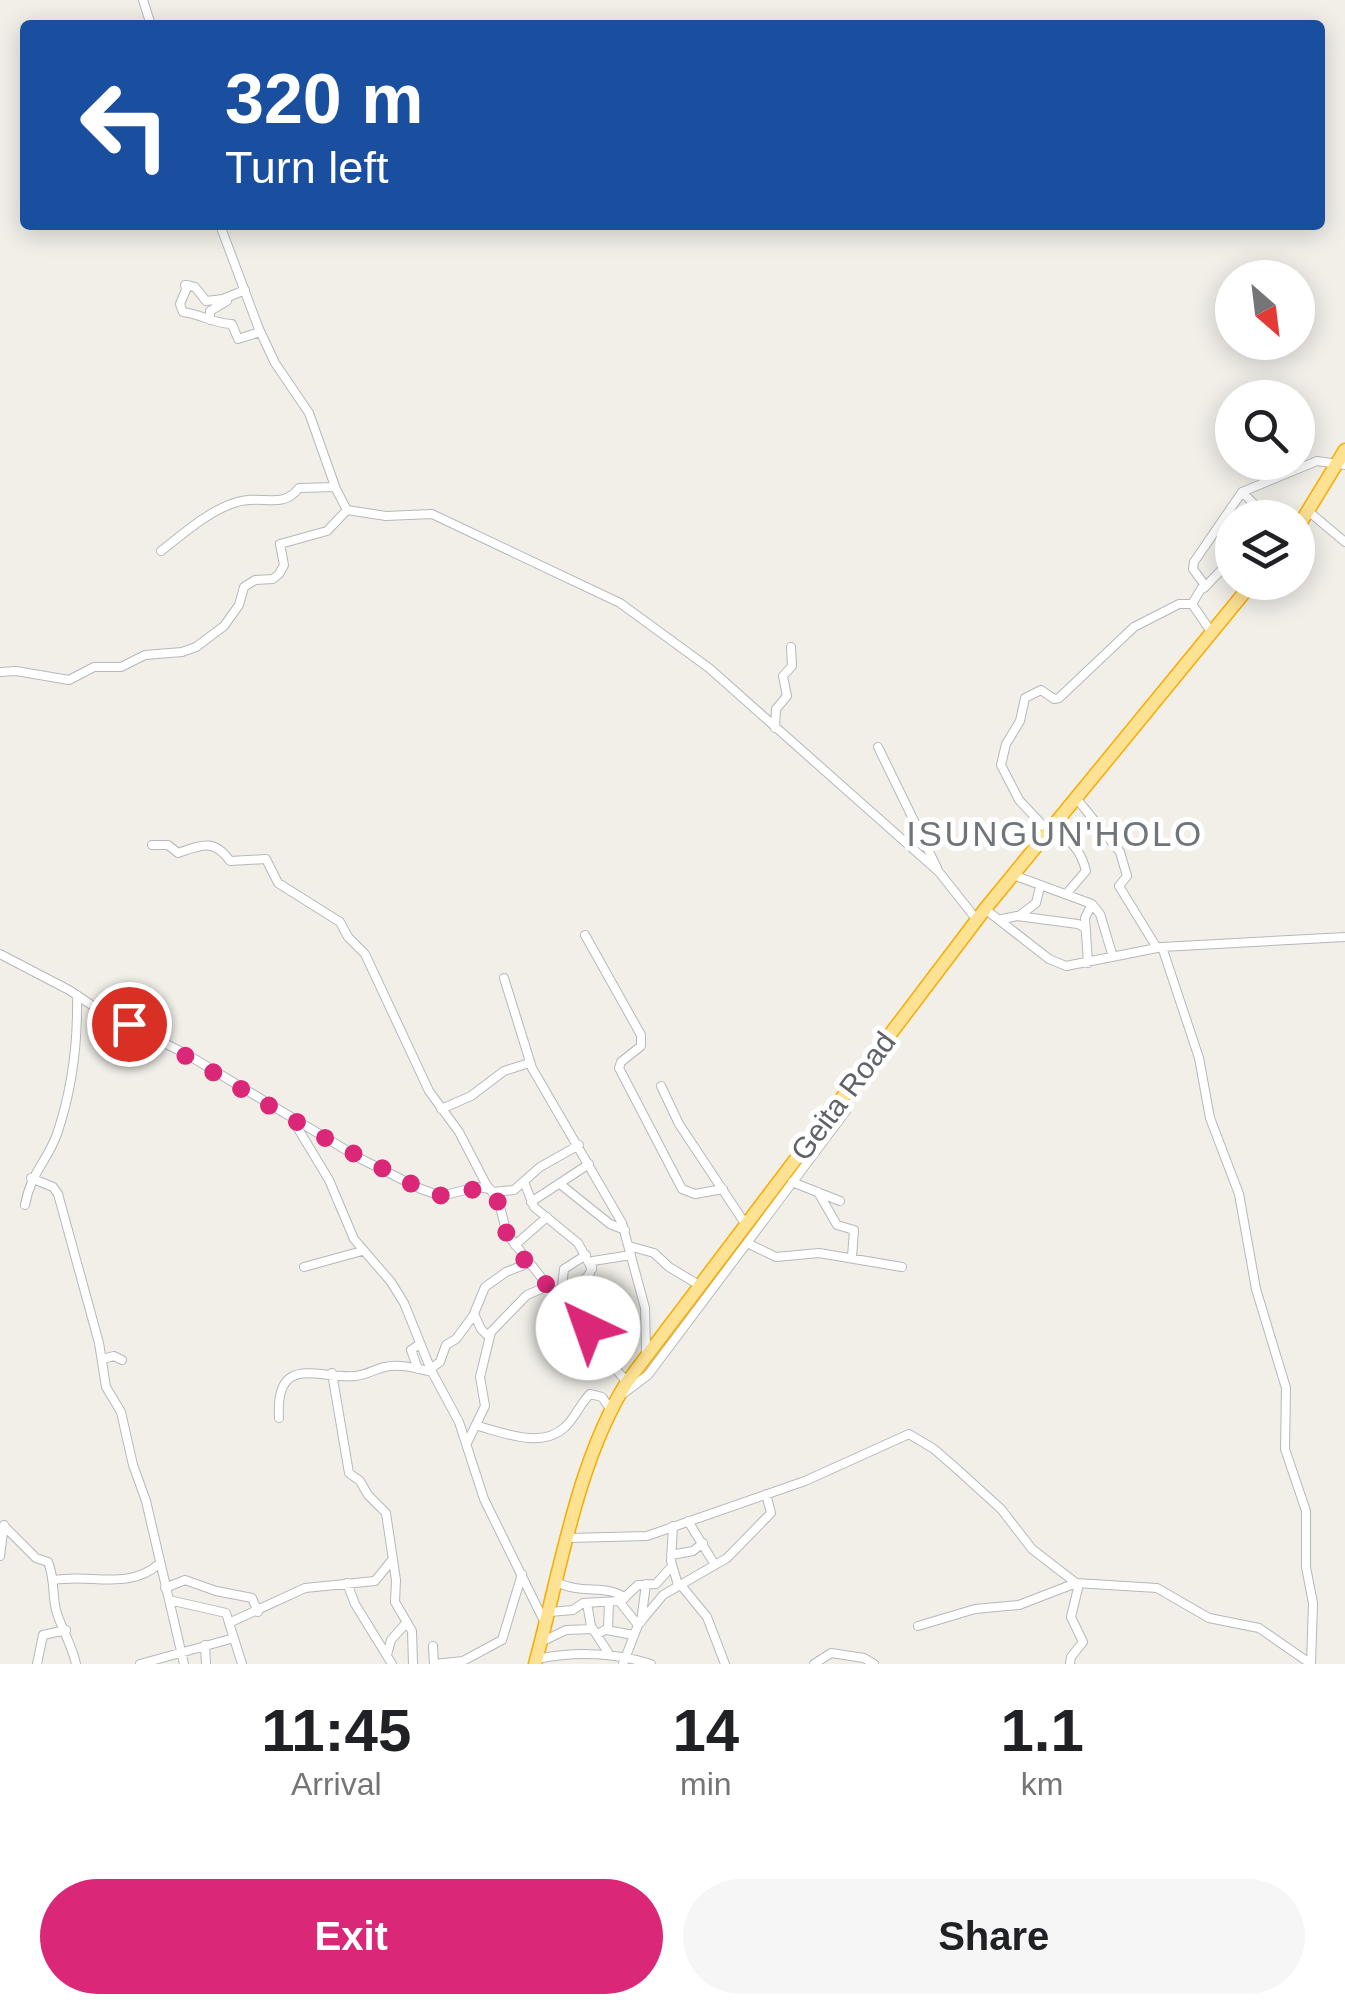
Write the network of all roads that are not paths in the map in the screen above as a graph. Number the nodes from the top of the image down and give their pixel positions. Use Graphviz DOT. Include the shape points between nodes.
graph roads {
  1 [pos="222,230"];
  2 [pos="241,289"];
  3 [pos="210,320"];
  4 [pos="260,332"];
  5 [pos="1345,450"];
  6 [pos="1341,464"];
  7 [pos="335,487"];
  8 [pos="1242,492"];
  9 [pos="1249,500"];
  10 [pos="1315,502"];
  11 [pos="347,510"];
  12 [pos="1315,518"];
  13 [pos="1345,542"];
  14 [pos="161,551"];
  15 [pos="1215,578"];
  16 [pos="1200,592"];
  17 [pos="1238,600"];
  18 [pos="1192,604"];
  19 [pos="1212,633"];
  20 [pos="791,647"];
  21 [pos="0,672"];
  22 [pos="775,728"];
  23 [pos="878,748"];
  24 [pos="1076,798"];
  25 [pos="1050,830"];
  26 [pos="152,845"];
  27 [pos="939,872"];
  28 [pos="1013,874"];
  29 [pos="1040,886"];
  30 [pos="1067,893"];
  31 [pos="1092,904"];
  32 [pos="981,914"];
  33 [pos="1019,916"];
  34 [pos="1002,919"];
  35 [pos="1084,928"];
  36 [pos="585,935"];
  37 [pos="1345,937"];
  38 [pos="1160,947"];
  39 [pos="0,954"];
  40 [pos="1113,957"];
  41 [pos="1088,963"];
  42 [pos="504,978"];
  43 [pos="77,994"];
  44 [pos="530,1064"];
  45 [pos="661,1086"];
  46 [pos="441,1109"];
  47 [pos="846,1110"];
  48 [pos="292,1117"];
  49 [pos="579,1144"];
  50 [pos="589,1164"];
  51 [pos="31,1178"];
  52 [pos="524,1182"];
  53 [pos="792,1182"];
  54 [pos="560,1184"];
  55 [pos="604,1188"];
  56 [pos="723,1189"];
  57 [pos="491,1190"];
  58 [pos="818,1192"];
  59 [pos="840,1201"];
  60 [pos="532,1202"];
  61 [pos="582,1202"];
  62 [pos="25,1205"];
  63 [pos="548,1217"];
  64 [pos="746,1225"];
  65 [pos="624,1230"];
  66 [pos="747,1243"];
  67 [pos="514,1244"];
  68 [pos="630,1250"];
  69 [pos="362,1251"];
  70 [pos="586,1255"];
  71 [pos="852,1257"];
  72 [pos="529,1262"];
  73 [pos="304,1267"];
  74 [pos="902,1267"];
  75 [pos="592,1269"];
  76 [pos="699,1285"];
  77 [pos="548,1286"];
  78 [pos="564,1298"];
  79 [pos="474,1314"];
  80 [pos="413,1328"];
  81 [pos="405,1334"];
  82 [pos="489,1336"];
  83 [pos="420,1344"];
  84 [pos="102,1359"];
  85 [pos="122,1360"];
  86 [pos="643,1360"];
  87 [pos="418,1369"];
  88 [pos="431,1371"];
  89 [pos="332,1373"];
  90 [pos="628,1382"];
  91 [pos="614,1404"];
  92 [pos="279,1418"];
  93 [pos="478,1426"];
  94 [pos="467,1443"];
  95 [pos="766,1494"];
  96 [pos="688,1521"];
  97 [pos="674,1526"];
  98 [pos="569,1538"];
  99 [pos="703,1542"];
  100 [pos="671,1555"];
  101 [pos="0,1556"];
  102 [pos="392,1560"];
  103 [pos="159,1564"];
  104 [pos="715,1565"];
  105 [pos="672,1566"];
  106 [pos="522,1574"];
  107 [pos="54,1580"];
  108 [pos="346,1583"];
  109 [pos="646,1584"];
  110 [pos="679,1584"];
  111 [pos="1078,1584"];
  112 [pos="200,1586"];
  113 [pos="165,1588"];
  114 [pos="219,1592"];
  115 [pos="241,1596"];
  116 [pos="564,1596"];
  117 [pos="169,1600"];
  118 [pos="623,1600"];
  119 [pos="608,1602"];
  120 [pos="586,1603"];
  121 [pos="191,1606"];
  122 [pos="206,1610"];
  123 [pos="258,1612"];
  124 [pos="235,1621"];
  125 [pos="408,1622"];
  126 [pos="545,1624"];
  127 [pos="639,1624"];
  128 [pos="918,1626"];
  129 [pos="66,1630"];
  130 [pos="599,1631"];
  131 [pos="633,1635"];
  132 [pos="234,1638"];
  133 [pos="205,1645"];
  134 [pos="433,1646"];
  135 [pos="609,1654"];
  136 [pos="183,1660"];
  137 [pos="389,1660"];
  138 [pos="625,1661"];
  139 [pos="534,1662"];
  140 [pos="37,1664"];
  141 [pos="76,1664"];
  142 [pos="141,1664"];
  143 [pos="206,1664"];
  144 [pos="242,1664"];
  145 [pos="412,1664"];
  146 [pos="434,1664"];
  147 [pos="650,1664"];
  148 [pos="725,1664"];
  149 [pos="814,1664"];
  150 [pos="874,1664"];
  151 [pos="1070,1664"];
  152 [pos="1311,1664"];
  1 -- 2 [label="street"];
  2 -- 3 [label="street" via="211,310"];
  2 -- 3 [label="street" via="203,301 186,285 182,309"];
  2 -- 4 [label="street"];
  3 -- 4 [label="street" via="232,324 238,338"];
  4 -- 7 [label="street" via="309,413"];
  5 -- 6 [label="highway"];
  6 -- 8 [label="street" via="1317,460"];
  6 -- 10 [label="highway"];
  7 -- 11 [label="street"];
  7 -- 14 [label="street" via="299,488 282,502 231,504"];
  8 -- 9 [label="street"];
  8 -- 16 [label="street" via="1194,562 1204,582"];
  11 -- 21 [label="street" via="327,530 280,544 280,574 244,587 224,626 196,647 145,655 118,668 94,667 69,680"];
  11 -- 22 [label="street" via="432,514 590,586 692,654"];
  12 -- 13 [label="street"];
  15 -- 16 [label="street"];
  16 -- 18 [label="street"];
  17 -- 19 [label="highway, Geita Road"];
  18 -- 19 [label="street"];
  18 -- 25 [label="street" via="1179,604 1130,630 1059,698 1038,690 1023,701 1000,759 1002,770"];
  19 -- 24 [label="highway, Geita Road"];
  20 -- 22 [label="street"];
  22 -- 27 [label="street"];
  23 -- 27 [label="street"];
  24 -- 25 [label="highway, Geita Road"];
  24 -- 38 [label="street" via="1120,852 1127,876 1120,890"];
  25 -- 28 [label="highway, Geita Road"];
  25 -- 30 [label="street" via="1076,846 1085,867"];
  26 -- 46 [label="street" via="178,853 209,844 230,861 266,859 278,883 340,922 373,968"];
  27 -- 32 [label="street"];
  28 -- 29 [label="street"];
  28 -- 32 [label="highway, Geita Road"];
  29 -- 30 [label="street"];
  29 -- 33 [label="street" via="1036,903"];
  30 -- 31 [label="street"];
  31 -- 35 [label="street"];
  31 -- 40 [label="street"];
  32 -- 34 [label="street"];
  32 -- 64 [label="highway, Geita Road"];
  33 -- 34 [label="street"];
  33 -- 35 [label="street"];
  34 -- 41 [label="street" via="1054,963"];
  35 -- 41 [label="street"];
  36 -- 56 [label="street" via="641,1035 640,1046 620,1068 682,1189"];
  37 -- 38 [label="street"];
  38 -- 40 [label="street"];
  38 -- 152 [label="street" via="1238,1194 1256,1289 1286,1388 1285,1449 1306,1511 1314,1602"];
  39 -- 43 [label="street"];
  40 -- 41 [label="street"];
  42 -- 44 [label="street"];
  43 -- 48 [label="street"];
  43 -- 51 [label="street" via="68,1102"];
  44 -- 46 [label="street" via="504,1071"];
  44 -- 49 [label="street"];
  45 -- 56 [label="street"];
  46 -- 57 [label="street"];
  47 -- 53 [label="street"];
  48 -- 57 [label="street" via="433,1194"];
  48 -- 69 [label="street"];
  49 -- 50 [label="street"];
  49 -- 52 [label="street"];
  50 -- 54 [label="street"];
  50 -- 55 [label="street"];
  51 -- 62 [label="street"];
  51 -- 84 [label="street" via="58,1194"];
  52 -- 57 [label="street" via="514,1190"];
  52 -- 60 [label="street"];
  53 -- 58 [label="street"];
  53 -- 66 [label="street"];
  54 -- 60 [label="street"];
  54 -- 61 [label="street"];
  55 -- 61 [label="street"];
  55 -- 65 [label="street"];
  56 -- 64 [label="street"];
  57 -- 67 [label="street"];
  58 -- 59 [label="street"];
  58 -- 71 [label="street" via="837,1225 854,1230"];
  60 -- 63 [label="street"];
  61 -- 65 [label="street"];
  63 -- 67 [label="street"];
  63 -- 70 [label="street"];
  64 -- 76 [label="highway, Geita Road"];
  65 -- 68 [label="street"];
  66 -- 71 [label="street" via="776,1257"];
  66 -- 91 [label="street" via="648,1376"];
  67 -- 72 [label="street"];
  68 -- 75 [label="street" via="593,1262"];
  68 -- 76 [label="street" via="654,1252"];
  68 -- 86 [label="street" via="648,1328"];
  69 -- 73 [label="street"];
  69 -- 80 [label="street" via="391,1282"];
  70 -- 75 [label="street"];
  70 -- 78 [label="street" via="564,1269"];
  71 -- 74 [label="street"];
  72 -- 77 [label="street"];
  72 -- 79 [label="street" via="487,1286"];
  75 -- 78 [label="street"];
  76 -- 86 [label="highway, Geita Road"];
  77 -- 78 [label="street"];
  77 -- 82 [label="street" via="516,1304"];
  78 -- 90 [label="street"];
  79 -- 82 [label="street"];
  79 -- 88 [label="street"];
  80 -- 81 [label="street"];
  80 -- 83 [label="street"];
  82 -- 93 [label="street"];
  83 -- 87 [label="street" via="410,1350"];
  83 -- 88 [label="street"];
  84 -- 85 [label="street"];
  84 -- 103 [label="street"];
  86 -- 90 [label="highway, Geita Road"];
  87 -- 88 [label="street"];
  87 -- 89 [label="street" via="391,1365 358,1376"];
  88 -- 94 [label="street"];
  89 -- 92 [label="street" via="293,1374 278,1403"];
  89 -- 102 [label="street" via="349,1473 386,1513"];
  90 -- 91 [label="highway, Geita Road"];
  91 -- 93 [label="street" via="590,1394 567,1426 538,1438"];
  91 -- 98 [label="highway, Geita Road"];
  93 -- 94 [label="street"];
  94 -- 106 [label="street" via="484,1499"];
  95 -- 96 [label="street"];
  95 -- 104 [label="street" via="771,1513"];
  95 -- 111 [label="street" via="914,1435 1001,1509 1032,1549"];
  96 -- 97 [label="street"];
  96 -- 99 [label="street"];
  97 -- 98 [label="street" via="638,1538"];
  97 -- 100 [label="street"];
  98 -- 116 [label="highway, Geita Road"];
  99 -- 100 [label="street"];
  99 -- 104 [label="street"];
  100 -- 105 [label="street"];
  101 -- 107 [label="street" via="4,1524 46,1560"];
  102 -- 108 [label="street" via="375,1581"];
  102 -- 125 [label="street" via="396,1606"];
  103 -- 107 [label="street" via="143,1576 114,1581"];
  103 -- 113 [label="street"];
  104 -- 110 [label="street"];
  105 -- 109 [label="street" via="656,1584"];
  105 -- 110 [label="street"];
  106 -- 126 [label="street"];
  106 -- 146 [label="street" via="502,1640 463,1660"];
  107 -- 129 [label="street" via="56,1611"];
  108 -- 123 [label="street" via="294,1592"];
  108 -- 137 [label="street"];
  109 -- 118 [label="street"];
  109 -- 127 [label="street"];
  110 -- 127 [label="street"];
  110 -- 148 [label="street" via="707,1617"];
  111 -- 128 [label="street" via="1020,1605"];
  111 -- 151 [label="street" via="1071,1617 1083,1642"];
  111 -- 152 [label="street" via="1157,1588 1210,1618 1259,1628"];
  112 -- 113 [label="street" via="182,1580"];
  112 -- 114 [label="street"];
  112 -- 121 [label="street"];
  113 -- 117 [label="street"];
  114 -- 115 [label="street"];
  114 -- 122 [label="street"];
  115 -- 123 [label="street" via="252,1598"];
  115 -- 124 [label="street"];
  116 -- 118 [label="street" via="614,1592"];
  116 -- 120 [label="street"];
  116 -- 126 [label="highway, Geita Road"];
  116 -- 126 [label="street"];
  117 -- 121 [label="street"];
  117 -- 136 [label="street"];
  118 -- 119 [label="street"];
  118 -- 127 [label="street"];
  119 -- 120 [label="street"];
  119 -- 130 [label="street"];
  120 -- 130 [label="street"];
  121 -- 122 [label="street"];
  122 -- 124 [label="street"];
  123 -- 124 [label="street"];
  124 -- 132 [label="street"];
  125 -- 137 [label="street" via="392,1640"];
  125 -- 145 [label="street"];
  126 -- 130 [label="street"];
  126 -- 139 [label="highway, Geita Road"];
  126 -- 139 [label="street"];
  127 -- 131 [label="street"];
  129 -- 140 [label="street" via="42,1635"];
  129 -- 141 [label="street"];
  130 -- 131 [label="street"];
  130 -- 135 [label="street"];
  131 -- 138 [label="street"];
  132 -- 133 [label="street"];
  132 -- 144 [label="street"];
  133 -- 136 [label="street"];
  133 -- 143 [label="street"];
  134 -- 146 [label="street"];
  135 -- 138 [label="street"];
  135 -- 139 [label="street"];
  136 -- 142 [label="street"];
  138 -- 147 [label="street"];
  149 -- 150 [label="street" via="838,1653"];
}
